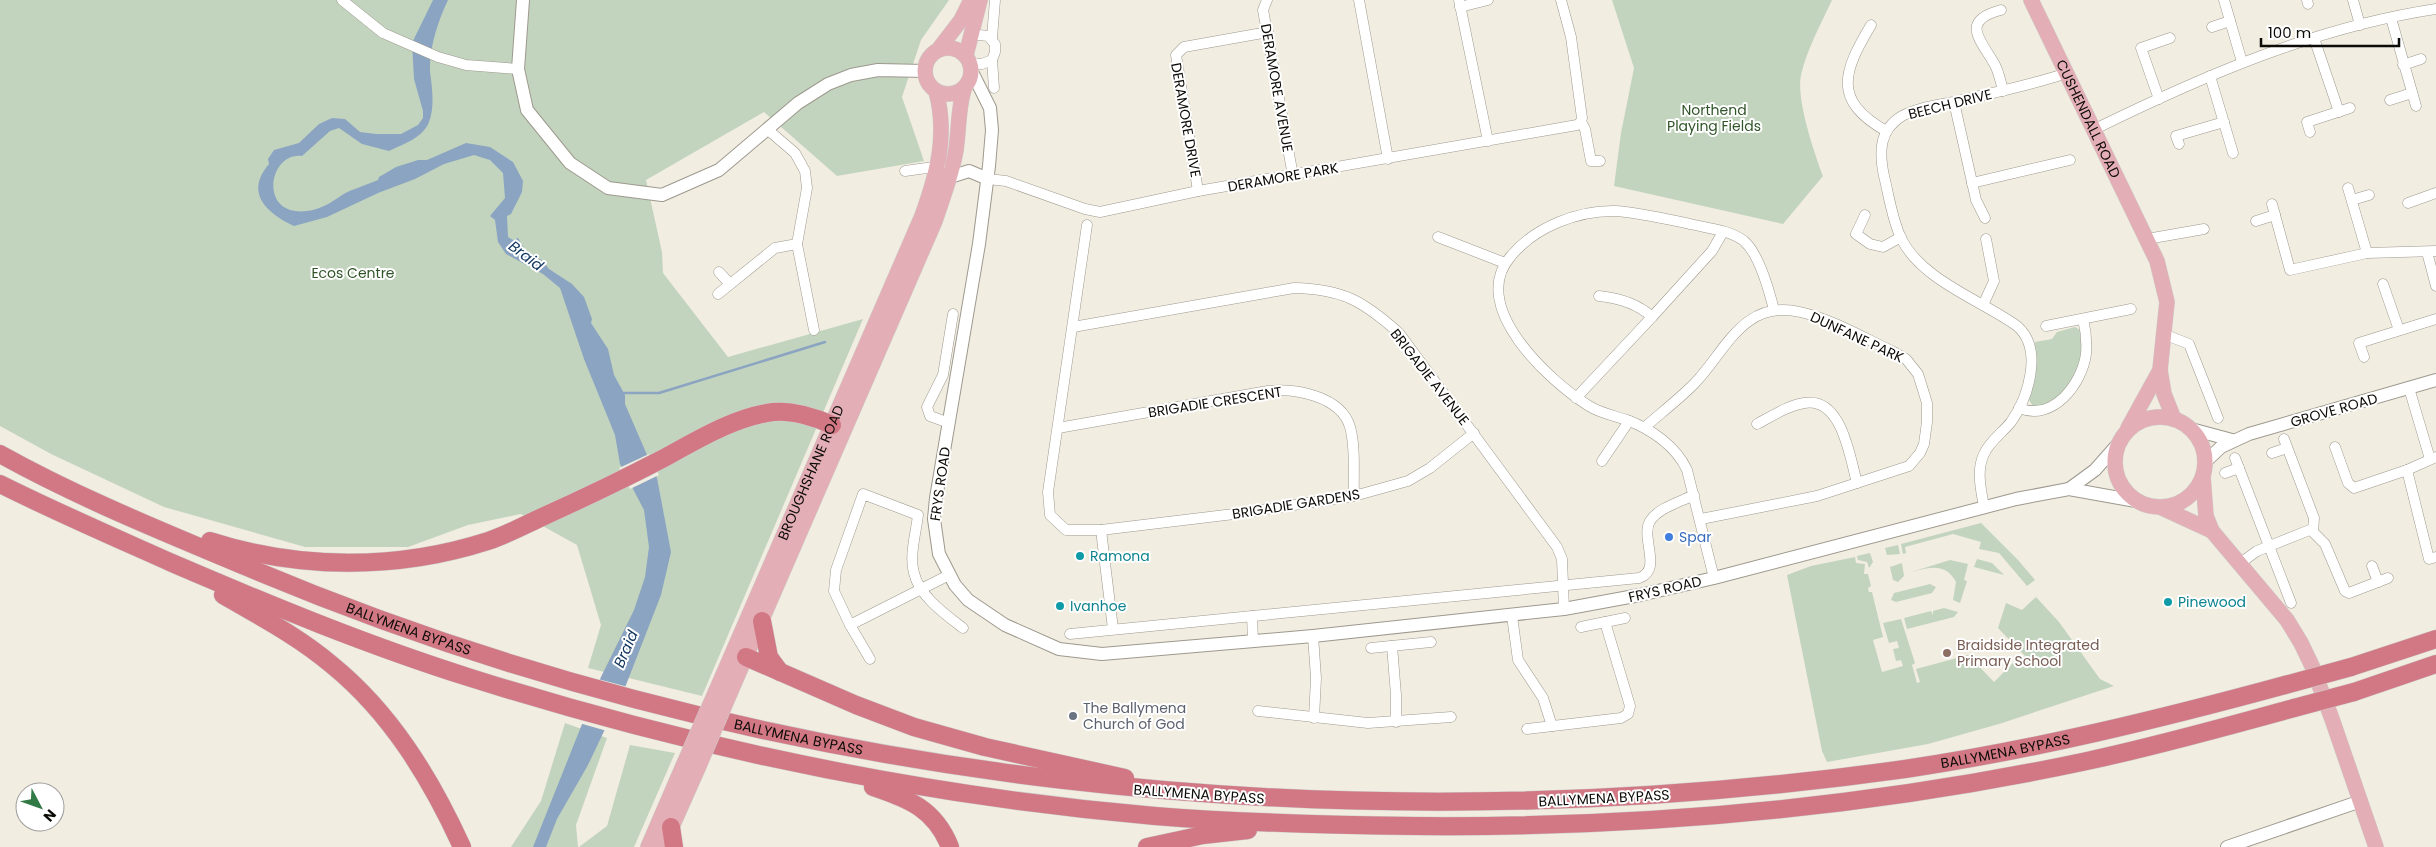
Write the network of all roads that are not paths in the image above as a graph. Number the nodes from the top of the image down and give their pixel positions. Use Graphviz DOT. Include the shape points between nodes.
graph roads {
  1 [pos="342,0"];
  2 [pos="523,0"];
  3 [pos="971,0"];
  4 [pos="980,0"];
  5 [pos="995,0"];
  6 [pos="1267,0"];
  7 [pos="1359,0"];
  8 [pos="1488,0"];
  9 [pos="1561,0"];
  10 [pos="2031,0"];
  11 [pos="2224,0"];
  12 [pos="2353,0"];
  13 [pos="1459,4"];
  14 [pos="2434,6"];
  15 [pos="2001,10"];
  16 [pos="2391,18"];
  17 [pos="2230,21"];
  18 [pos="1871,25"];
  19 [pos="2360,25"];
  20 [pos="2212,27"];
  21 [pos="1268,32"];
  22 [pos="970,34"];
  23 [pos="992,38"];
  24 [pos="2170,38"];
  25 [pos="2314,38"];
  26 [pos="938,50"];
  27 [pos="2421,59"];
  28 [pos="992,60"];
  29 [pos="2242,62"];
  30 [pos="2403,65"];
  31 [pos="518,69"];
  32 [pos="925,71"];
  33 [pos="968,73"];
  34 [pos="2067,73"];
  35 [pos="2210,76"];
  36 [pos="936,91"];
  37 [pos="2003,91"];
  38 [pos="989,92"];
  39 [pos="2412,93"];
  40 [pos="2159,99"];
  41 [pos="2390,100"];
  42 [pos="1954,102"];
  43 [pos="2416,106"];
  44 [pos="2350,108"];
  45 [pos="2338,112"];
  46 [pos="1581,122"];
  47 [pos="2224,122"];
  48 [pos="767,129"];
  49 [pos="2095,129"];
  50 [pos="1886,131"];
  51 [pos="2310,132"];
  52 [pos="1488,141"];
  53 [pos="2179,144"];
  54 [pos="2233,153"];
  55 [pos="1388,159"];
  56 [pos="2070,160"];
  57 [pos="1600,161"];
  58 [pos="947,170"];
  59 [pos="905,171"];
  60 [pos="1293,176"];
  61 [pos="988,179"];
  62 [pos="1972,183"];
  63 [pos="2348,188"];
  64 [pos="1198,191"];
  65 [pos="2436,193"];
  66 [pos="2369,195"];
  67 [pos="2352,200"];
  68 [pos="2408,203"];
  69 [pos="2272,204"];
  70 [pos="1865,215"];
  71 [pos="2275,215"];
  72 [pos="1985,218"];
  73 [pos="2256,221"];
  74 [pos="1087,225"];
  75 [pos="2204,230"];
  76 [pos="1724,232"];
  77 [pos="1438,236"];
  78 [pos="1901,237"];
  79 [pos="1986,239"];
  80 [pos="2147,239"];
  81 [pos="797,244"];
  82 [pos="2432,252"];
  83 [pos="2367,253"];
  84 [pos="1505,263"];
  85 [pos="719,272"];
  86 [pos="730,284"];
  87 [pos="2383,284"];
  88 [pos="2436,286"];
  89 [pos="718,294"];
  90 [pos="1599,296"];
  91 [pos="1983,305"];
  92 [pos="2131,309"];
  93 [pos="1774,310"];
  94 [pos="953,314"];
  95 [pos="1652,316"];
  96 [pos="2083,319"];
  97 [pos="2436,319"];
  98 [pos="2046,326"];
  99 [pos="1073,327"];
  100 [pos="814,330"];
  101 [pos="2399,330"];
  102 [pos="2166,335"];
  103 [pos="2364,357"];
  104 [pos="2160,370"];
  105 [pos="2436,380"];
  106 [pos="2409,388"];
  107 [pos="1576,398"];
  108 [pos="2019,408"];
  109 [pos="2218,418"];
  110 [pos="2174,419"];
  111 [pos="1629,421"];
  112 [pos="949,423"];
  113 [pos="1757,424"];
  114 [pos="832,425"];
  115 [pos="1645,427"];
  116 [pos="1058,428"];
  117 [pos="2191,429"];
  118 [pos="1474,433"];
  119 [pos="2121,439"];
  120 [pos="2232,440"];
  121 [pos="840,444"];
  122 [pos="2335,447"];
  123 [pos="2272,453"];
  124 [pos="0,454"];
  125 [pos="2235,458"];
  126 [pos="2433,458"];
  127 [pos="1602,462"];
  128 [pos="2205,462"];
  129 [pos="2239,468"];
  130 [pos="2407,470"];
  131 [pos="2225,473"];
  132 [pos="2202,478"];
  133 [pos="1857,483"];
  134 [pos="0,484"];
  135 [pos="2069,489"];
  136 [pos="1694,495"];
  137 [pos="1354,496"];
  138 [pos="2136,501"];
  139 [pos="1984,507"];
  140 [pos="2162,508"];
  141 [pos="130,518"];
  142 [pos="1701,519"];
  143 [pos="2312,529"];
  144 [pos="1101,530"];
  145 [pos="2212,531"];
  146 [pos="2269,546"];
  147 [pos="137,547"];
  148 [pos="2436,557"];
  149 [pos="2239,564"];
  150 [pos="2372,566"];
  151 [pos="949,575"];
  152 [pos="1714,578"];
  153 [pos="2388,578"];
  154 [pos="2378,582"];
  155 [pos="1564,586"];
  156 [pos="921,588"];
  157 [pos="2291,603"];
  158 [pos="1564,609"];
  159 [pos="1252,616"];
  160 [pos="1512,616"];
  161 [pos="1624,618"];
  162 [pos="762,621"];
  163 [pos="1605,622"];
  164 [pos="850,625"];
  165 [pos="1581,627"];
  166 [pos="963,628"];
  167 [pos="1113,629"];
  168 [pos="1070,634"];
  169 [pos="1313,636"];
  170 [pos="2436,639"];
  171 [pos="1253,641"];
  172 [pos="1431,642"];
  173 [pos="1392,646"];
  174 [pos="1371,648"];
  175 [pos="740,654"];
  176 [pos="870,659"];
  177 [pos="2436,664"];
  178 [pos="780,672"];
  179 [pos="1258,711"];
  180 [pos="1314,718"];
  181 [pos="1451,718"];
  182 [pos="1396,722"];
  183 [pos="1552,726"];
  184 [pos="1527,729"];
  185 [pos="800,763"];
  186 [pos="691,767"];
  187 [pos="1261,800"];
  188 [pos="2361,801"];
  189 [pos="1311,825"];
  190 [pos="671,827"];
  191 [pos="462,847"];
  192 [pos="648,847"];
  193 [pos="663,847"];
  194 [pos="674,847"];
  195 [pos="950,847"];
  196 [pos="1147,847"];
  197 [pos="2227,847"];
  198 [pos="2376,847"];
  1 -- 31 [label="street" via="383,33 438,57 466,65"];
  2 -- 31 [label="street"];
  3 -- 26 [label="main road" via="958,25"];
  4 -- 22 [label="main road, BROUGHSHANE ROAD"];
  5 -- 23 [label="street"];
  6 -- 21 [label="street, DERAMORE AVENUE" via="1264,10"];
  7 -- 55 [label="street"];
  8 -- 13 [label="street"];
  9 -- 46 [label="street" via="1571,37"];
  10 -- 34 [label="main road, CUSHENDALL ROAD"];
  11 -- 17 [label="street"];
  12 -- 19 [label="street"];
  13 -- 52 [label="street"];
  14 -- 16 [label="street"];
  15 -- 37 [label="street" via="1985,15 1976,30 1981,45 1997,69"];
  16 -- 19 [label="street"];
  16 -- 30 [label="street"];
  17 -- 20 [label="street"];
  17 -- 29 [label="street"];
  18 -- 50 [label="street" via="1853,59 1848,89 1858,112"];
  19 -- 25 [label="street"];
  21 -- 60 [label="street, DERAMORE AVENUE"];
  21 -- 64 [label="street, DERAMORE DRIVE" via="1184,47 1176,55"];
  22 -- 23 [label="street" via="984,34"];
  22 -- 33 [label="main road, BROUGHSHANE ROAD"];
  23 -- 28 [label="street" via="995,52"];
  24 -- 40 [label="street" via="2140,48"];
  25 -- 29 [label="street"];
  25 -- 45 [label="street"];
  26 -- 32 [label="main road" via="928,58"];
  26 -- 33 [label="main road" via="953,48"];
  27 -- 30 [label="street"];
  28 -- 33 [label="street"];
  28 -- 38 [label="street"];
  29 -- 35 [label="street"];
  30 -- 39 [label="street"];
  31 -- 48 [label="street" via="527,110 570,163 608,188 662,194 719,170"];
  32 -- 36 [label="main road" via="928,82"];
  32 -- 48 [label="street" via="878,70 845,77 808,96"];
  33 -- 36 [label="main road" via="950,94"];
  33 -- 38 [label="street, FRYS ROAD"];
  33 -- 58 [label="main road, BROUGHSHANE ROAD"];
  34 -- 37 [label="street, BEECH DRIVE"];
  34 -- 49 [label="main road, CUSHENDALL ROAD"];
  35 -- 40 [label="street"];
  35 -- 47 [label="street"];
  36 -- 58 [label="main road, BROUGHSHANE ROAD"];
  37 -- 42 [label="street, BEECH DRIVE"];
  38 -- 61 [label="street, FRYS ROAD"];
  39 -- 41 [label="street"];
  39 -- 43 [label="street"];
  40 -- 49 [label="street"];
  42 -- 50 [label="street, BEECH DRIVE" via="1905,115"];
  42 -- 62 [label="street"];
  44 -- 45 [label="street"];
  45 -- 51 [label="street" via="2307,122"];
  46 -- 52 [label="street, DERAMORE PARK"];
  46 -- 57 [label="street" via="1591,161"];
  47 -- 53 [label="street" via="2176,136"];
  47 -- 54 [label="street"];
  48 -- 81 [label="street" via="795,153 805,171 807,188"];
  49 -- 80 [label="main road, CUSHENDALL ROAD"];
  50 -- 78 [label="street" via="1881,143 1881,163"];
  52 -- 55 [label="street, DERAMORE PARK"];
  55 -- 60 [label="street, DERAMORE PARK"];
  56 -- 62 [label="street"];
  58 -- 59 [label="street"];
  58 -- 61 [label="street" via="969,171"];
  58 -- 114 [label="main road, BROUGHSHANE ROAD" via="922,216"];
  58 -- 121 [label="main road, BROUGHSHANE ROAD" via="932,228"];
  60 -- 64 [label="street, DERAMORE PARK"];
  61 -- 64 [label="street, DERAMORE PARK" via="1006,181 1100,212"];
  61 -- 112 [label="street, FRYS ROAD"];
  62 -- 72 [label="street"];
  63 -- 67 [label="street"];
  65 -- 68 [label="street"];
  66 -- 67 [label="street"];
  67 -- 83 [label="street"];
  69 -- 71 [label="street"];
  70 -- 78 [label="street" via="1856,234 1866,242 1883,246"];
  71 -- 73 [label="street"];
  71 -- 83 [label="street" via="2290,270"];
  74 -- 99 [label="street, BRIGADIE GARDENS"];
  75 -- 80 [label="street"];
  76 -- 84 [label="street" via="1645,216 1604,212 1546,228 1520,246"];
  76 -- 93 [label="street" via="1748,246 1763,275"];
  76 -- 95 [label="street" via="1712,251"];
  77 -- 84 [label="street"];
  78 -- 91 [label="street" via="1914,258 1928,270"];
  79 -- 91 [label="street" via="1994,281"];
  80 -- 102 [label="main road, CUSHENDALL ROAD" via="2164,286"];
  81 -- 86 [label="street" via="775,248"];
  81 -- 100 [label="street"];
  82 -- 83 [label="street"];
  82 -- 88 [label="street"];
  84 -- 107 [label="street" via="1500,280 1500,304 1507,323 1553,378"];
  85 -- 86 [label="street"];
  86 -- 89 [label="street"];
  87 -- 101 [label="street"];
  90 -- 95 [label="street" via="1626,301"];
  91 -- 108 [label="street" via="2017,326 2029,342 2030,374"];
  92 -- 96 [label="street"];
  93 -- 115 [label="street" via="1744,324 1694,384"];
  93 -- 133 [label="street, DUNFANE PARK" via="1810,315 1852,333 1901,356 1918,374 1928,416 1920,453 1904,469"];
  94 -- 112 [label="street" via="943,375 927,407 932,418"];
  95 -- 107 [label="street"];
  96 -- 98 [label="street"];
  96 -- 108 [label="street" via="2086,355 2070,389 2046,410 2032,412"];
  97 -- 101 [label="street"];
  99 -- 116 [label="street, BRIGADIE GARDENS"];
  99 -- 118 [label="street, BRIGADIE AVENUE" via="1294,288 1319,288 1348,296 1399,333"];
  101 -- 103 [label="street" via="2359,342"];
  102 -- 104 [label="main road, CUSHENDALL ROAD"];
  102 -- 109 [label="street" via="2189,344"];
  104 -- 110 [label="main road, CUSHENDALL ROAD" via="2164,394"];
  104 -- 119 [label="main road, CUSHENDALL ROAD"];
  105 -- 106 [label="street, GROVE ROAD"];
  106 -- 120 [label="street, GROVE ROAD"];
  106 -- 126 [label="street"];
  107 -- 111 [label="street" via="1596,410"];
  108 -- 139 [label="street" via="1983,456 1980,477"];
  110 -- 117 [label="main road"];
  110 -- 119 [label="main road" via="2147,418 2134,424"];
  111 -- 115 [label="street"];
  111 -- 127 [label="street"];
  112 -- 151 [label="street, FRYS ROAD" via="934,519 939,554"];
  113 -- 133 [label="street" via="1804,403 1822,407 1840,423"];
  114 -- 121 [label="main road" via="839,434"];
  114 -- 141 [label="highway" via="802,415 775,412 747,418 490,541 443,553 372,563 311,562 230,548"];
  114 -- 175 [label="main road, BROUGHSHANE ROAD"];
  115 -- 136 [label="street" via="1683,461"];
  116 -- 137 [label="street, BRIGADIE CRESCENT" via="1268,391 1305,393 1334,407 1348,423 1352,439"];
  116 -- 144 [label="street, BRIGADIE GARDENS" via="1048,488 1049,512 1066,530"];
  117 -- 120 [label="street"];
  117 -- 128 [label="main road" via="2204,450"];
  118 -- 137 [label="street, BRIGADIE GARDENS" via="1408,481"];
  118 -- 155 [label="street, BRIGADIE AVENUE" via="1560,551"];
  119 -- 135 [label="street, FRYS ROAD" via="2096,470"];
  119 -- 138 [label="main road" via="2114,457 2115,470 2122,488"];
  120 -- 128 [label="street, GROVE ROAD"];
  121 -- 162 [label="main road, BROUGHSHANE ROAD"];
  122 -- 130 [label="street" via="2347,481 2354,488"];
  123 -- 143 [label="street" via="2286,444 2314,518"];
  124 -- 141 [label="highway, BALLYMENA BYPASS"];
  125 -- 129 [label="street"];
  126 -- 130 [label="street"];
  128 -- 132 [label="main road"];
  129 -- 131 [label="street"];
  129 -- 146 [label="street"];
  130 -- 148 [label="street" via="2429,559"];
  132 -- 140 [label="main road" via="2187,499"];
  132 -- 145 [label="main road" via="2206,516"];
  133 -- 142 [label="street, DUNFANE PARK" via="1788,503"];
  134 -- 147 [label="highway, BALLYMENA BYPASS"];
  135 -- 138 [label="street, FRYS ROAD"];
  135 -- 139 [label="street, FRYS ROAD"];
  136 -- 142 [label="street"];
  136 -- 155 [label="street, FRYS ROAD" via="1660,512 1650,522 1647,536 1650,568 1646,575"];
  137 -- 144 [label="street, BRIGADIE GARDENS"];
  138 -- 140 [label="main road"];
  139 -- 152 [label="street, FRYS ROAD"];
  140 -- 145 [label="main road"];
  141 -- 187 [label="highway, BALLYMENA BYPASS" via="314,596 395,626 634,700 773,733 933,763 1111,787"];
  142 -- 152 [label="street"];
  143 -- 146 [label="street"];
  143 -- 154 [label="street" via="2325,544 2345,591 2349,593"];
  144 -- 167 [label="street"];
  145 -- 149 [label="main road"];
  146 -- 149 [label="street"];
  146 -- 157 [label="street"];
  147 -- 185 [label="highway, BALLYMENA BYPASS" via="296,615 466,676 626,722"];
  147 -- 191 [label="highway" via="267,619 333,666 379,711 409,749 431,783"];
  149 -- 188 [label="main road" via="2287,620 2301,643 2316,675"];
  150 -- 154 [label="street"];
  151 -- 156 [label="street"];
  151 -- 171 [label="street, FRYS ROAD" via="968,600 990,616 1059,649 1102,654"];
  152 -- 158 [label="street, FRYS ROAD"];
  153 -- 154 [label="street"];
  155 -- 158 [label="street, BRIGADIE AVENUE"];
  155 -- 159 [label="street, FRYS ROAD"];
  156 -- 164 [label="street"];
  156 -- 164 [label="street" via="912,563 918,515 863,494 847,535 834,591"];
  156 -- 166 [label="street" via="943,613"];
  158 -- 160 [label="street, FRYS ROAD"];
  159 -- 167 [label="street, FRYS ROAD"];
  159 -- 171 [label="street"];
  160 -- 169 [label="street, FRYS ROAD"];
  160 -- 183 [label="street" via="1518,660 1543,698"];
  161 -- 163 [label="street"];
  162 -- 175 [label="main road, BROUGHSHANE ROAD"];
  162 -- 178 [label="highway" via="769,656"];
  163 -- 165 [label="street"];
  163 -- 183 [label="street" via="1630,712 1621,718"];
  164 -- 176 [label="street"];
  167 -- 168 [label="street, FRYS ROAD"];
  169 -- 171 [label="street, FRYS ROAD"];
  169 -- 180 [label="street"];
  170 -- 187 [label="highway, BALLYMENA BYPASS, bridge" via="2351,667 2077,737 1909,768 1756,788 1637,798 1496,803"];
  172 -- 173 [label="street"];
  173 -- 174 [label="street"];
  173 -- 182 [label="street"];
  175 -- 178 [label="highway"];
  175 -- 186 [label="main road, BROUGHSHANE ROAD, bridge"];
  177 -- 189 [label="highway, BALLYMENA BYPASS, bridge" via="2354,692 2087,761 1962,784 1719,815 1522,827"];
  178 -- 187 [label="highway" via="905,724 986,747 1120,777"];
  179 -- 180 [label="street"];
  180 -- 182 [label="street"];
  181 -- 182 [label="street"];
  183 -- 184 [label="street"];
  185 -- 189 [label="highway, BALLYMENA BYPASS" via="926,787 1075,807 1155,816"];
  185 -- 195 [label="highway" via="915,802 936,822"];
  186 -- 190 [label="main road"];
  186 -- 192 [label="main road, BROUGHSHANE ROAD"];
  188 -- 197 [label="street"];
  188 -- 198 [label="main road"];
  189 -- 196 [label="highway" via="1203,835"];
  190 -- 193 [label="main road"];
  190 -- 194 [label="highway"];
}
